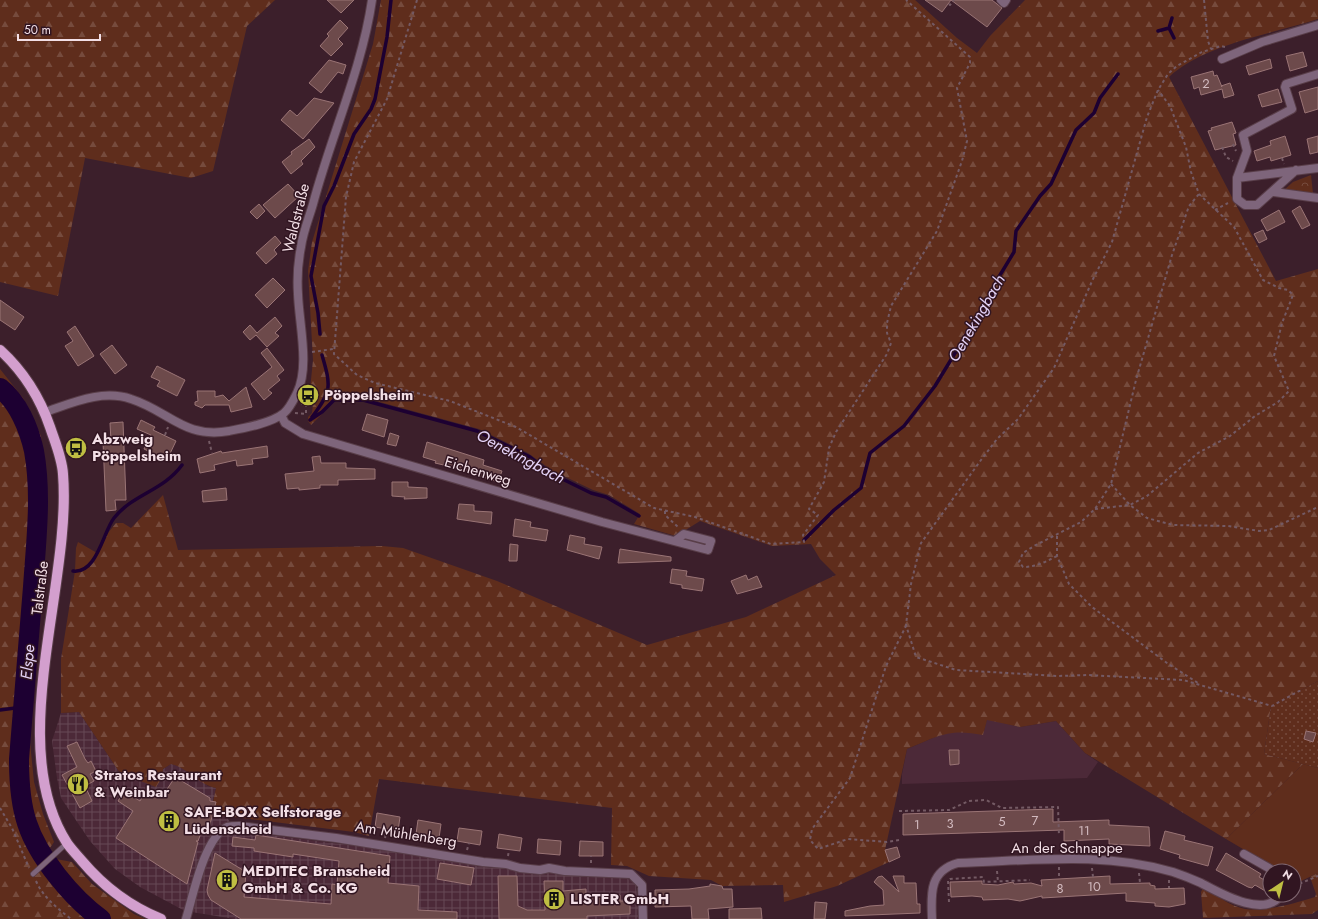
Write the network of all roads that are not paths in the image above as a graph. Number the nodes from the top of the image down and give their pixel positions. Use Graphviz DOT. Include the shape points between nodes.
graph roads {
  1 [pos="372,0"];
  2 [pos="1001,0"];
  3 [pos="1006,0"];
  4 [pos="1318,25"];
  5 [pos="1222,59"];
  6 [pos="1318,74"];
  7 [pos="1318,168"];
  8 [pos="1296,170"];
  9 [pos="1237,178"];
  10 [pos="1274,192"];
  11 [pos="1318,198"];
  12 [pos="0,350"];
  13 [pos="45,412"];
  14 [pos="280,415"];
  15 [pos="675,541"];
  16 [pos="67,843"];
  17 [pos="1244,854"];
  18 [pos="1262,864"];
  19 [pos="33,874"];
  20 [pos="1262,903"];
  21 [pos="161,919"];
  22 [pos="186,919"];
  23 [pos="643,919"];
  24 [pos="932,919"];
  1 -- 14 [label="street, Waldstraße" via="362,48 319,180 301,246 298,292 303,376 298,392 286,412"];
  2 -- 3 [label="street" via="1004,3"];
  4 -- 5 [label="street" via="1262,42"];
  6 -- 9 [label="street" via="1286,84 1292,110 1243,136 1247,151"];
  7 -- 8 [label="street"];
  8 -- 9 [label="street"];
  8 -- 10 [label="street"];
  9 -- 10 [label="street" via="1237,199 1245,205 1257,205"];
  10 -- 11 [label="street"];
  12 -- 13 [label="main road, Talstraße" via="19,369"];
  13 -- 14 [label="street, Waldstraße" via="88,398 116,396 132,399 194,430 208,432 228,432 245,428"];
  13 -- 16 [label="main road, Talstraße" via="63,472 64,522 43,688 40,739 45,789"];
  14 -- 15 [label="street, Eichenweg" via="286,423 303,434"];
  15 -- 15 [label="street, Eichenweg" via="684,534 711,541 708,550"];
  16 -- 19 [label="lane"];
  16 -- 21 [label="main road, Talstraße" via="106,887 129,904"];
  17 -- 18 [label="street"];
  20 -- 24 [label="street, An der Schnappe" via="1232,900 1173,872 1145,864 1103,859 958,863 943,871 932,888"];
  22 -- 23 [label="street, Am Mühlenberg" via="210,846 228,827 239,826 336,838 520,868 631,874 642,885"];
}
